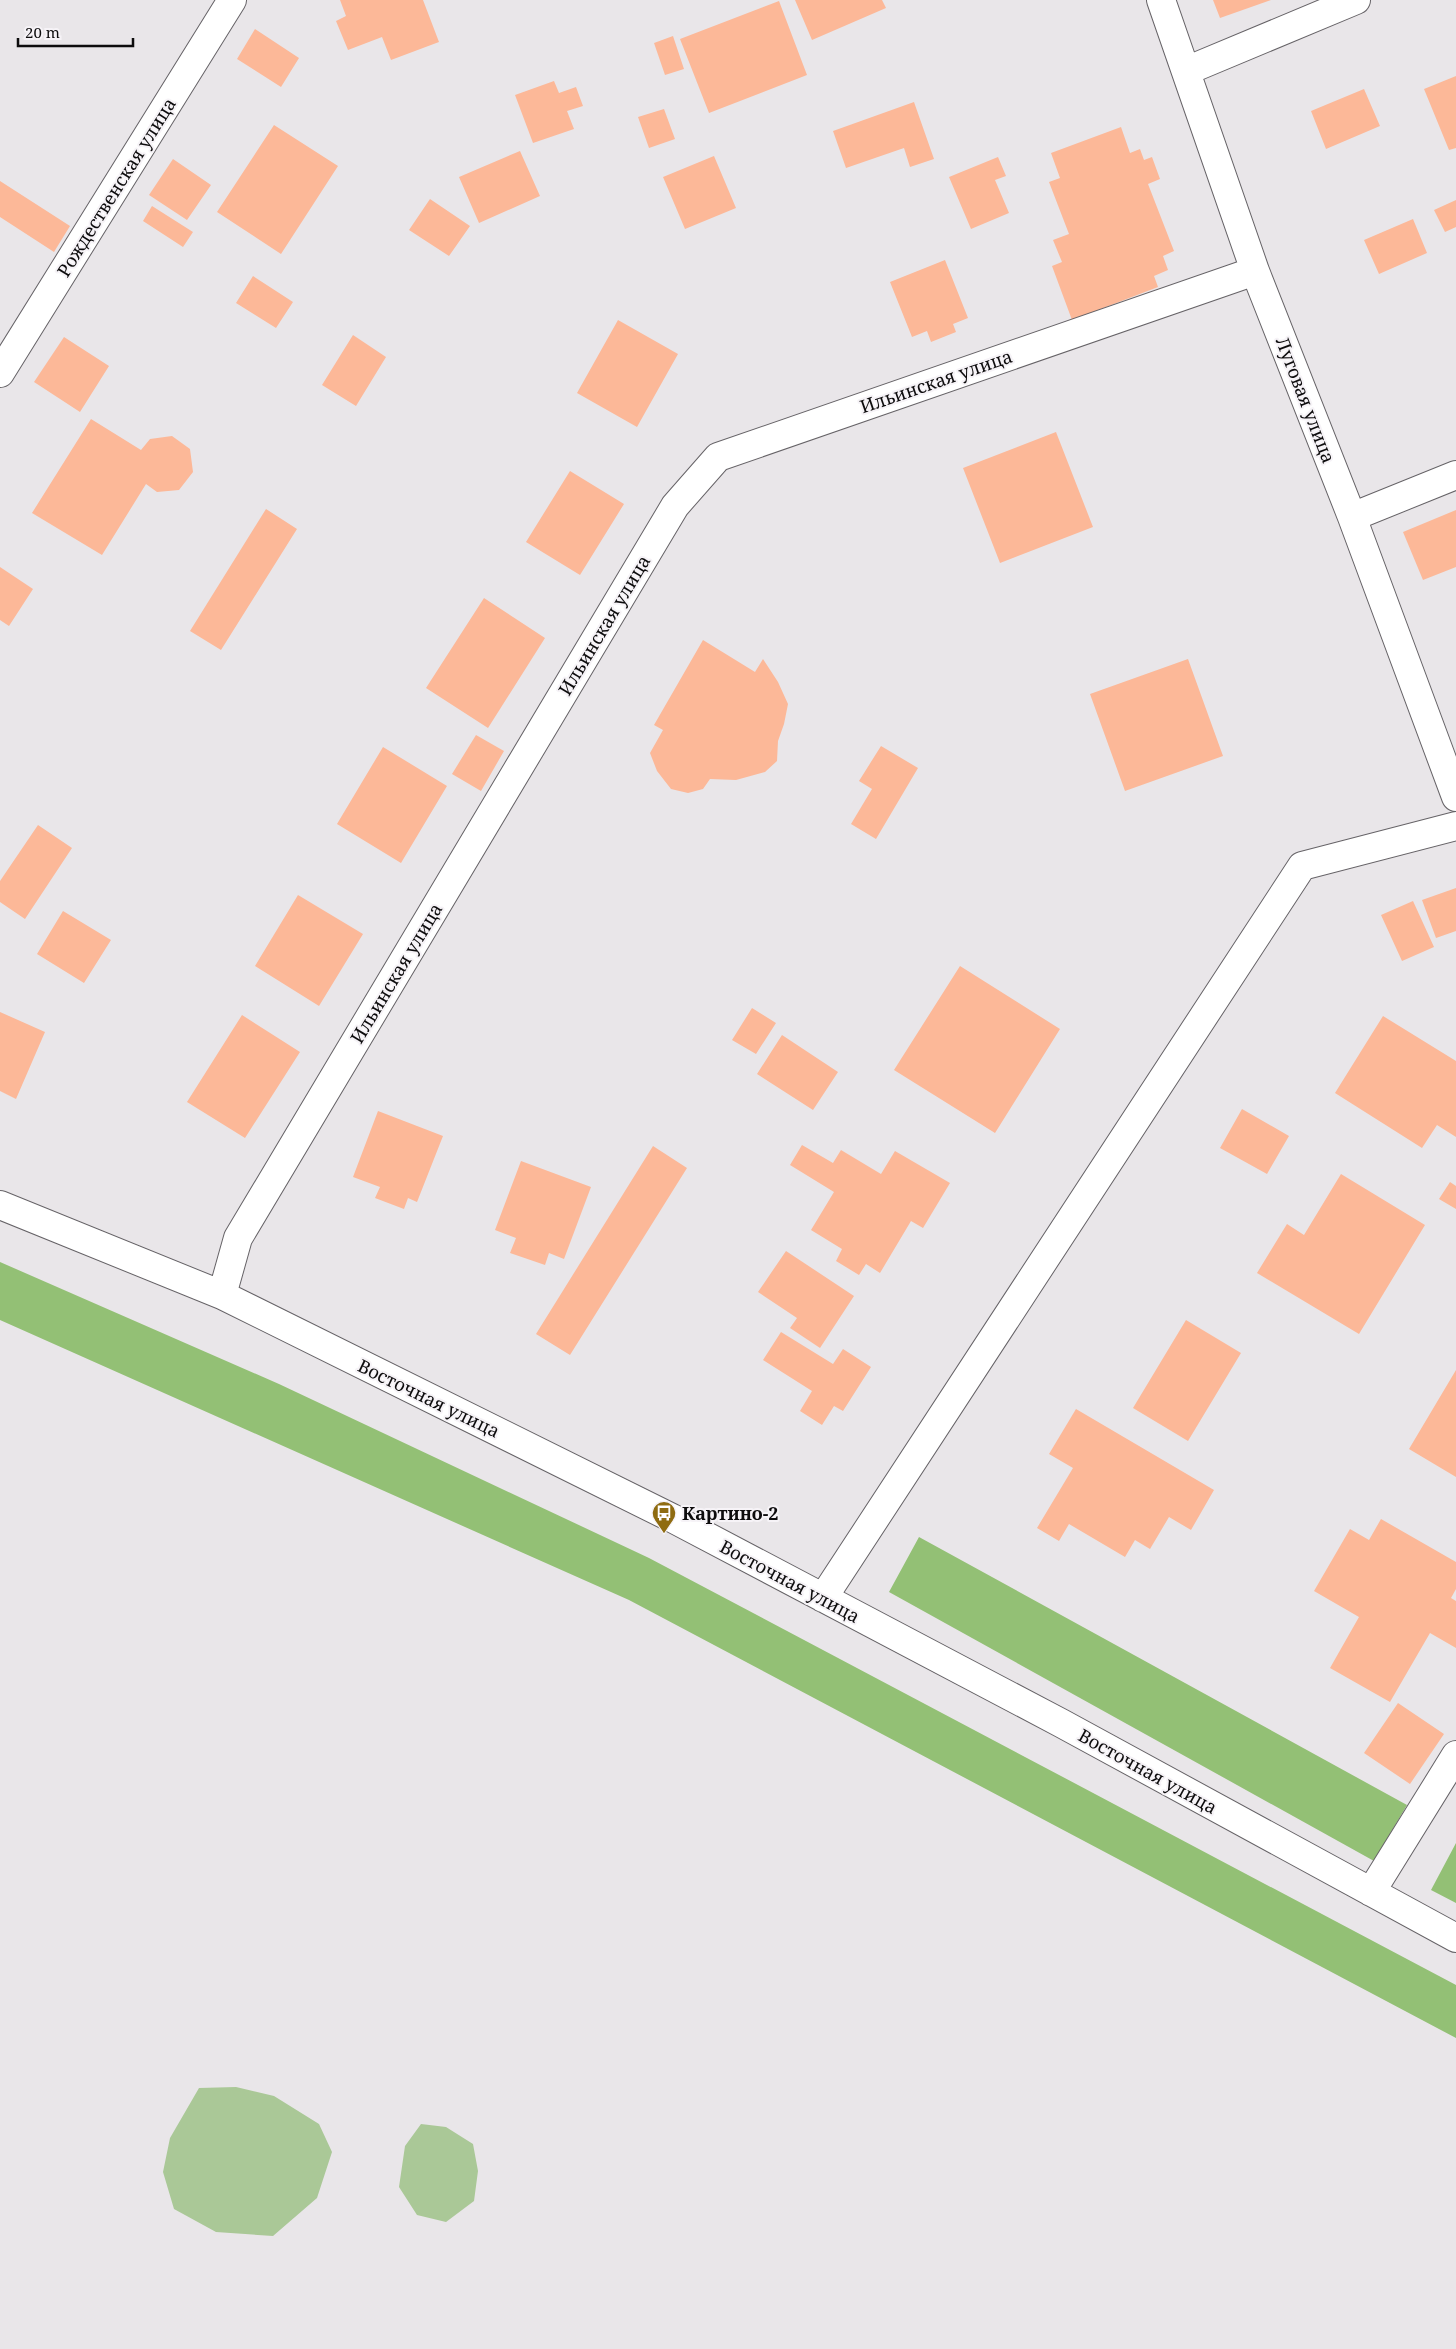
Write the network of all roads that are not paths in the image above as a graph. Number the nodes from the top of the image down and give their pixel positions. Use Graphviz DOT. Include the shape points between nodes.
graph roads {
  1 [pos="232,0"];
  2 [pos="1161,0"];
  3 [pos="1356,0"];
  4 [pos="1186,71"];
  5 [pos="1255,271"];
  6 [pos="0,373"];
  7 [pos="1456,475"];
  8 [pos="1352,517"];
  9 [pos="1456,797"];
  10 [pos="1456,826"];
  11 [pos="0,1205"];
  12 [pos="222,1295"];
  13 [pos="823,1598"];
  14 [pos="1456,1755"];
  15 [pos="1371,1892"];
  16 [pos="1456,1938"];
  1 -- 6 [label="street, Рождественская улица"];
  2 -- 4 [label="street, Луговая улица"];
  3 -- 4 [label="street"];
  4 -- 5 [label="street, Луговая улица"];
  5 -- 8 [label="street, Луговая улица"];
  5 -- 12 [label="street, Ильинская улица" via="718,456 676,506 238,1238"];
  7 -- 8 [label="street"];
  8 -- 9 [label="street, Луговая улица"];
  10 -- 13 [label="street" via="1302,866"];
  11 -- 12 [label="street, Восточная улица"];
  12 -- 13 [label="street, Восточная улица" via="672,1518"];
  13 -- 15 [label="street, Восточная улица"];
  14 -- 15 [label="street"];
  15 -- 16 [label="street, Восточная улица"];
}
